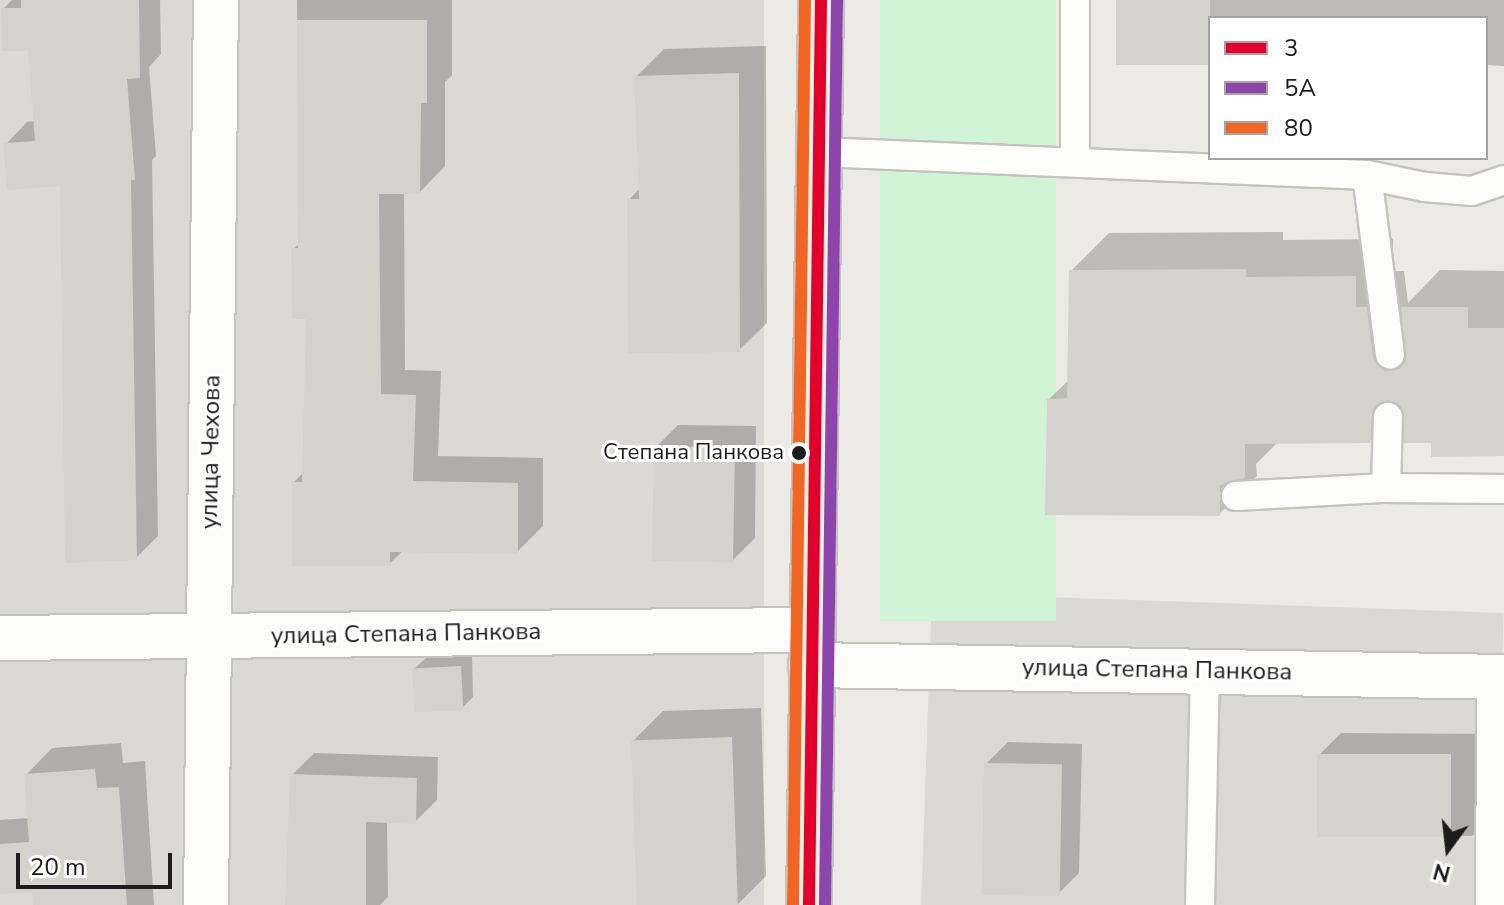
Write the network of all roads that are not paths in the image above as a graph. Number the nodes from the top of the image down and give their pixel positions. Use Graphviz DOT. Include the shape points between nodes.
graph roads {
  1 [pos="216,0"];
  2 [pos="821,0"];
  3 [pos="1075,0"];
  4 [pos="820,152"];
  5 [pos="1075,162"];
  6 [pos="1367,175"];
  7 [pos="1504,180"];
  8 [pos="1390,355"];
  9 [pos="1388,417"];
  10 [pos="1386,488"];
  11 [pos="1504,489"];
  12 [pos="1236,496"];
  13 [pos="208,637"];
  14 [pos="0,638"];
  15 [pos="811,647"];
  16 [pos="1205,670"];
  17 [pos="1498,677"];
  18 [pos="206,905"];
  19 [pos="809,905"];
  20 [pos="1200,905"];
  21 [pos="1490,905"];
  1 -- 13 [label="street, улица Чехова"];
  2 -- 4 [label="street"];
  3 -- 5 [label="lane"];
  4 -- 5 [label="lane"];
  4 -- 15 [label="street"];
  5 -- 6 [label="lane"];
  6 -- 7 [label="lane" via="1472,191"];
  6 -- 8 [label="lane"];
  9 -- 10 [label="lane"];
  10 -- 11 [label="lane"];
  10 -- 12 [label="lane"];
  13 -- 14 [label="street, улица Степана Панкова"];
  13 -- 15 [label="street, улица Степана Панкова"];
  13 -- 18 [label="street, улица Чехова"];
  15 -- 16 [label="street, улица Степана Панкова"];
  15 -- 19 [label="street"];
  16 -- 17 [label="street, улица Степана Панкова"];
  16 -- 20 [label="lane"];
  17 -- 21 [label="lane"];
}
